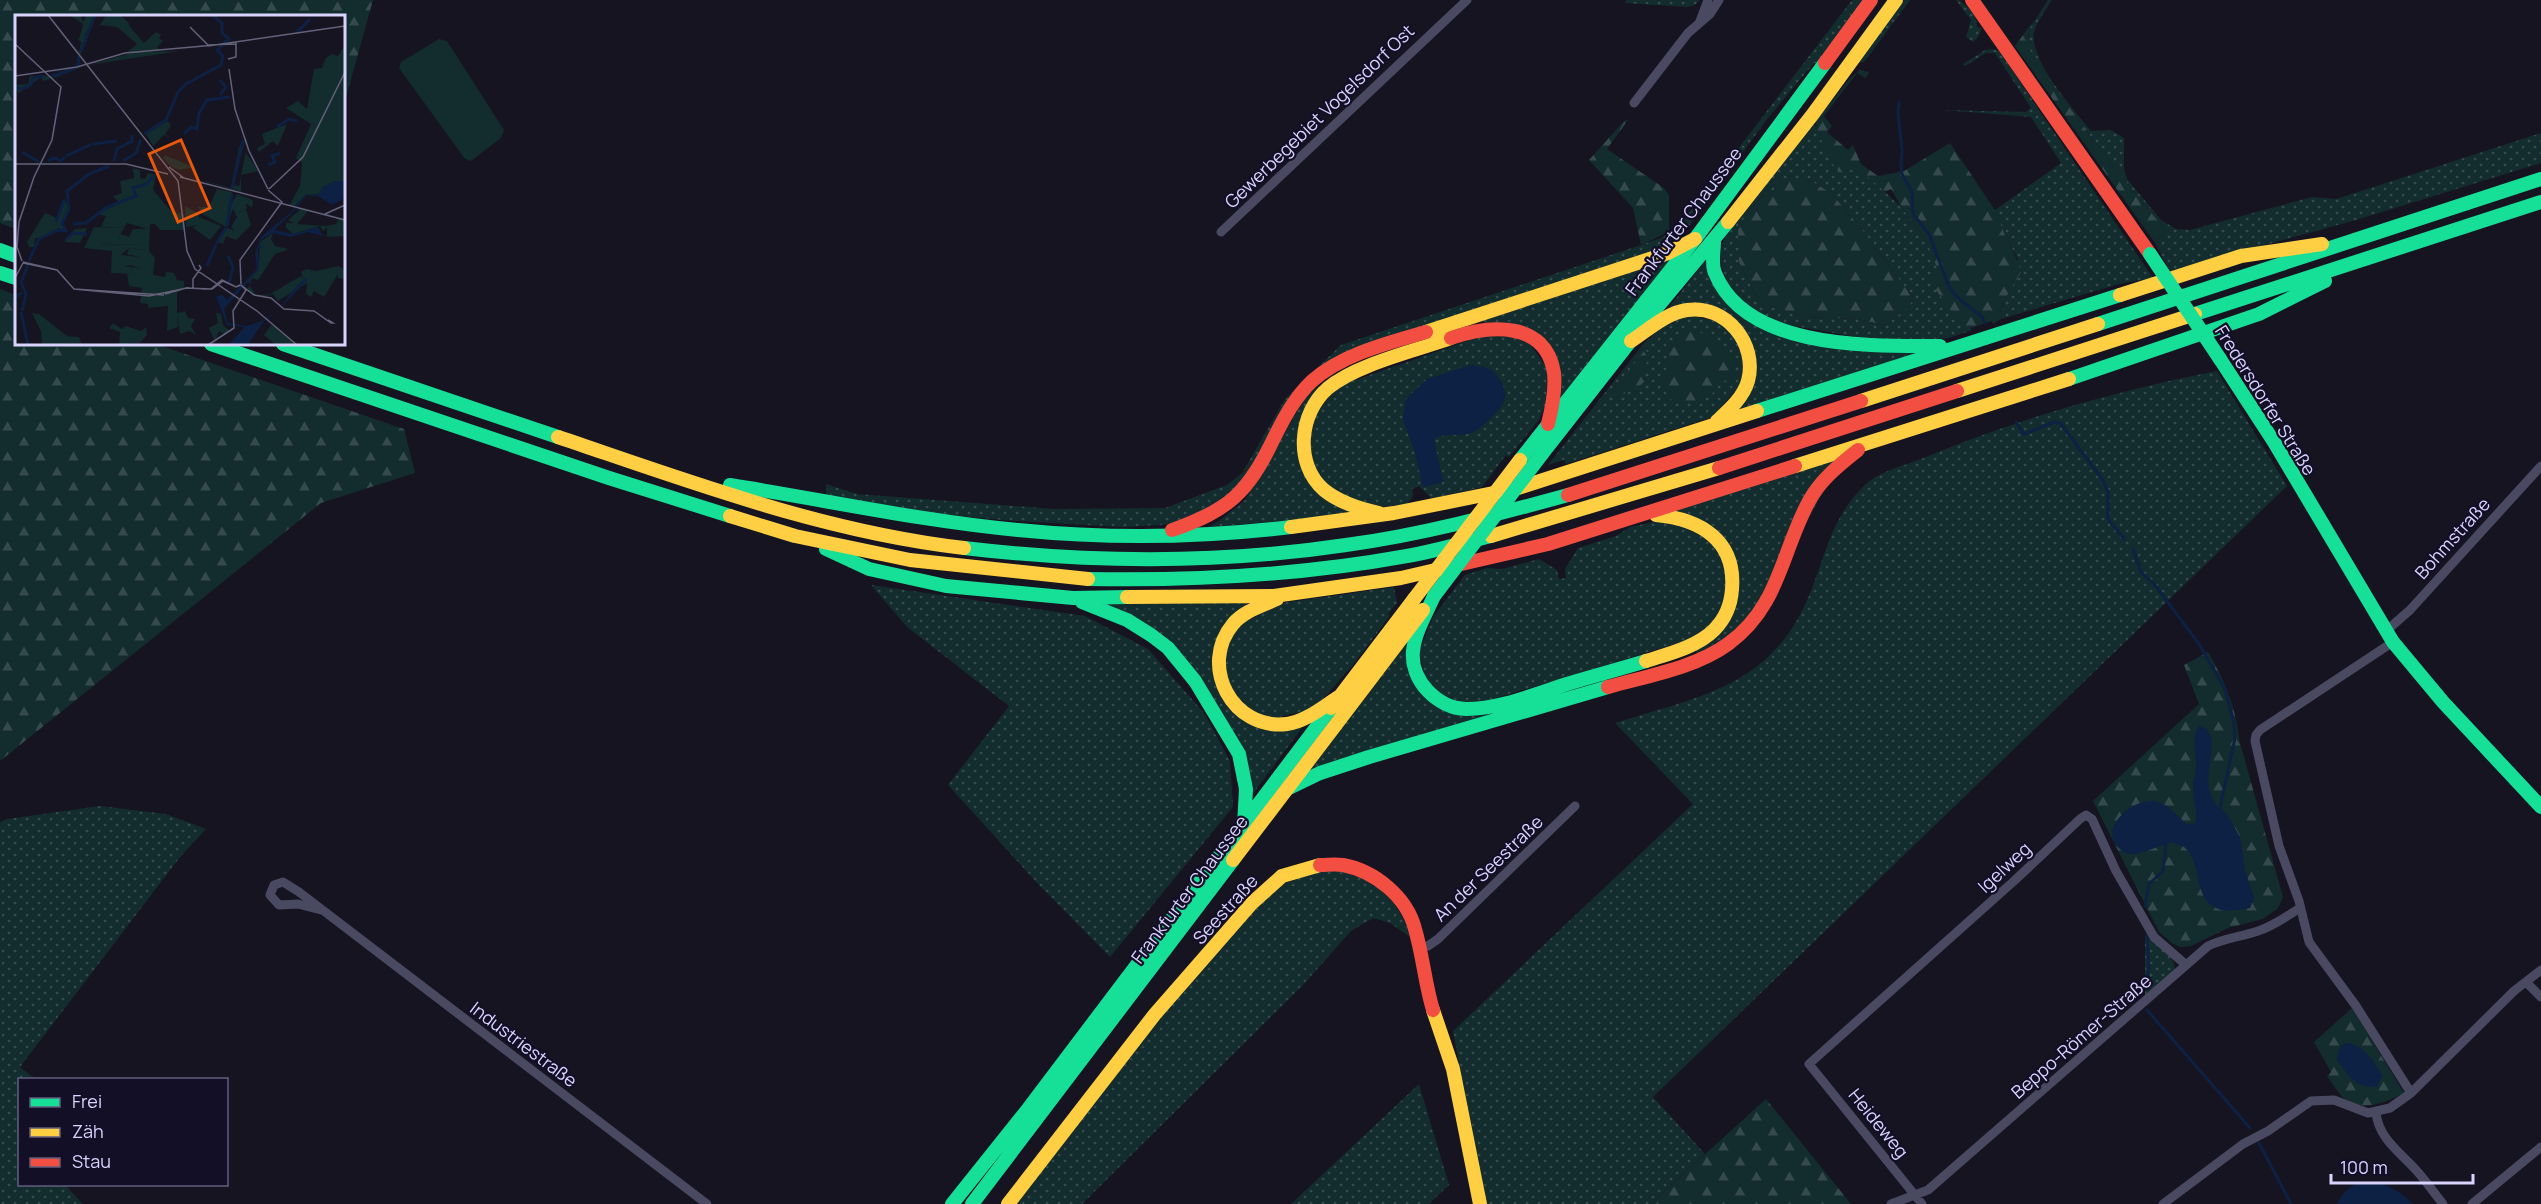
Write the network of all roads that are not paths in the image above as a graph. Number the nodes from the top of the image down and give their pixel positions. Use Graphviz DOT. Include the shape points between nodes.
graph roads {
  1 [pos="1467,0"];
  2 [pos="1708,0"];
  3 [pos="1719,0"];
  4 [pos="1871,0"];
  5 [pos="1896,0"];
  6 [pos="1972,0"];
  7 [pos="1699,23"];
  8 [pos="1634,103"];
  9 [pos="2541,179"];
  10 [pos="2541,202"];
  11 [pos="1221,232"];
  12 [pos="2370,237"];
  13 [pos="1695,239"];
  14 [pos="1714,241"];
  15 [pos="0,250"];
  16 [pos="2378,255"];
  17 [pos="15,256"];
  18 [pos="0,273"];
  19 [pos="15,278"];
  20 [pos="1631,341"];
  21 [pos="214,345"];
  22 [pos="286,345"];
  23 [pos="1956,345"];
  24 [pos="1548,424"];
  25 [pos="1711,426"];
  26 [pos="1868,443"];
  27 [pos="2541,466"];
  28 [pos="681,478"];
  29 [pos="1389,515"];
  30 [pos="1643,515"];
  31 [pos="1159,535"];
  32 [pos="795,536"];
  33 [pos="1288,594"];
  34 [pos="1434,596"];
  35 [pos="1073,598"];
  36 [pos="2390,637"];
  37 [pos="1340,696"];
  38 [pos="1289,788"];
  39 [pos="1575,806"];
  40 [pos="2541,807"];
  41 [pos="1244,825"];
  42 [pos="2300,908"];
  43 [pos="321,910"];
  44 [pos="1420,948"];
  45 [pos="2185,964"];
  46 [pos="2541,970"];
  47 [pos="2526,982"];
  48 [pos="2541,997"];
  49 [pos="1809,1064"];
  50 [pos="2411,1092"];
  51 [pos="2376,1113"];
  52 [pos="2541,1147"];
  53 [pos="1916,1195"];
  54 [pos="707,1204"];
  55 [pos="952,1204"];
  56 [pos="972,1204"];
  57 [pos="1008,1204"];
  58 [pos="1480,1204"];
  59 [pos="1891,1204"];
  60 [pos="1922,1204"];
  61 [pos="2163,1204"];
  62 [pos="2443,1204"];
  63 [pos="2472,1204"];
  1 -- 11 [label="street, Gewerbegebiet Vogelsdorf Ost"];
  2 -- 7 [label="street"];
  3 -- 7 [label="street"];
  4 -- 13 [label="main road, Frankfurter Chaussee"];
  5 -- 14 [label="main road, Frankfurter Chaussee"];
  6 -- 36 [label="main road, Fredersdorfer Straße, bridge" via="2220,359"];
  7 -- 8 [label="street"];
  9 -- 12 [label="main road"];
  10 -- 16 [label="main road"];
  12 -- 23 [label="main road" via="2241,256"];
  12 -- 28 [label="main road" via="1564,496 1403,536 1337,546 1185,558 1085,559 970,549 928,544 794,514"];
  13 -- 24 [label="main road, Frankfurter Chaussee"];
  13 -- 31 [label="main road" via="1668,253 1334,366 1313,380 1294,401 1245,488 1210,515"];
  14 -- 20 [label="main road, Frankfurter Chaussee"];
  14 -- 23 [label="main road" via="1714,272 1723,291 1748,313 1778,330 1808,339"];
  15 -- 17 [label="main road"];
  16 -- 26 [label="main road" via="2259,314"];
  16 -- 32 [label="main road" via="1520,530 1407,556 1262,574 1090,579 910,560"];
  18 -- 19 [label="main road"];
  20 -- 25 [label="main road" via="1672,314 1689,309 1716,314 1742,334 1751,369 1748,383 1731,408"];
  20 -- 34 [label="main road, Frankfurter Chaussee, bridge"];
  21 -- 32 [label="main road"];
  22 -- 28 [label="main road"];
  23 -- 25 [label="main road"];
  24 -- 29 [label="main road" via="1554,393 1552,365 1539,344 1510,329 1490,328 1447,340 1353,373 1332,386 1311,410 1305,427 1305,460 1320,488 1335,499 1349,507"];
  24 -- 37 [label="main road, Frankfurter Chaussee, bridge"];
  25 -- 29 [label="main road" via="1518,488"];
  26 -- 30 [label="main road"];
  26 -- 38 [label="main road" via="1836,469 1809,502 1765,607 1726,646 1662,671 1369,757"];
  27 -- 36 [label="street, Bohmstraße" via="2409,610"];
  28 -- 31 [label="main road" via="935,520 1019,530"];
  29 -- 31 [label="main road" via="1306,527"];
  30 -- 33 [label="main road" via="1487,560 1401,578"];
  30 -- 34 [label="main road" via="1691,520 1710,531 1729,557 1734,585 1730,605 1712,632 1697,643 1482,708 1450,707 1428,692 1413,665 1413,649"];
  32 -- 35 [label="main road" via="869,568 946,586"];
  33 -- 35 [label="main road"];
  33 -- 37 [label="main road" via="1244,615 1225,633 1217,660 1222,689 1238,710 1269,724 1288,724"];
  34 -- 38 [label="main road, Frankfurter Chaussee"];
  35 -- 41 [label="main road" via="1141,628 1178,658 1239,754 1247,804"];
  36 -- 40 [label="main road, Fredersdorfer Straße" via="2443,702"];
  36 -- 42 [label="street, Bohmstraße" via="2256,735 2279,846"];
  37 -- 41 [label="main road, Frankfurter Chaussee"];
  38 -- 56 [label="main road, Frankfurter Chaussee"];
  39 -- 44 [label="street, An der Seestraße" via="1438,939"];
  41 -- 55 [label="main road, Frankfurter Chaussee"];
  42 -- 45 [label="street, Beppo-Römer-Straße" via="2273,925 2208,946"];
  42 -- 50 [label="street" via="2309,942"];
  43 -- 43 [label="street, Industriestraße" via="283,882 274,885 270,895 279,905 298,904"];
  43 -- 54 [label="street, Industriestraße"];
  44 -- 57 [label="main road, Seestraße" via="1404,905 1387,886 1363,871 1342,865 1319,865 1282,876 1252,903 1155,1014"];
  44 -- 58 [label="main road, Seestraße" via="1429,997 1453,1069"];
  45 -- 49 [label="street, Igelweg" via="2154,937 2092,819 2086,815"];
  45 -- 53 [label="street, Beppo-Römer-Straße" via="1966,1158 1928,1190"];
  46 -- 47 [label="street"];
  47 -- 48 [label="street"];
  47 -- 50 [label="street"];
  49 -- 53 [label="street, Heideweg"];
  50 -- 51 [label="street"];
  51 -- 61 [label="street" via="2358,1111 2334,1100 2311,1101 2243,1144"];
  51 -- 62 [label="street" via="2389,1143"];
  52 -- 63 [label="street"];
  53 -- 59 [label="street, Beppo-Römer-Straße"];
  53 -- 60 [label="street, Heideweg"];
}
